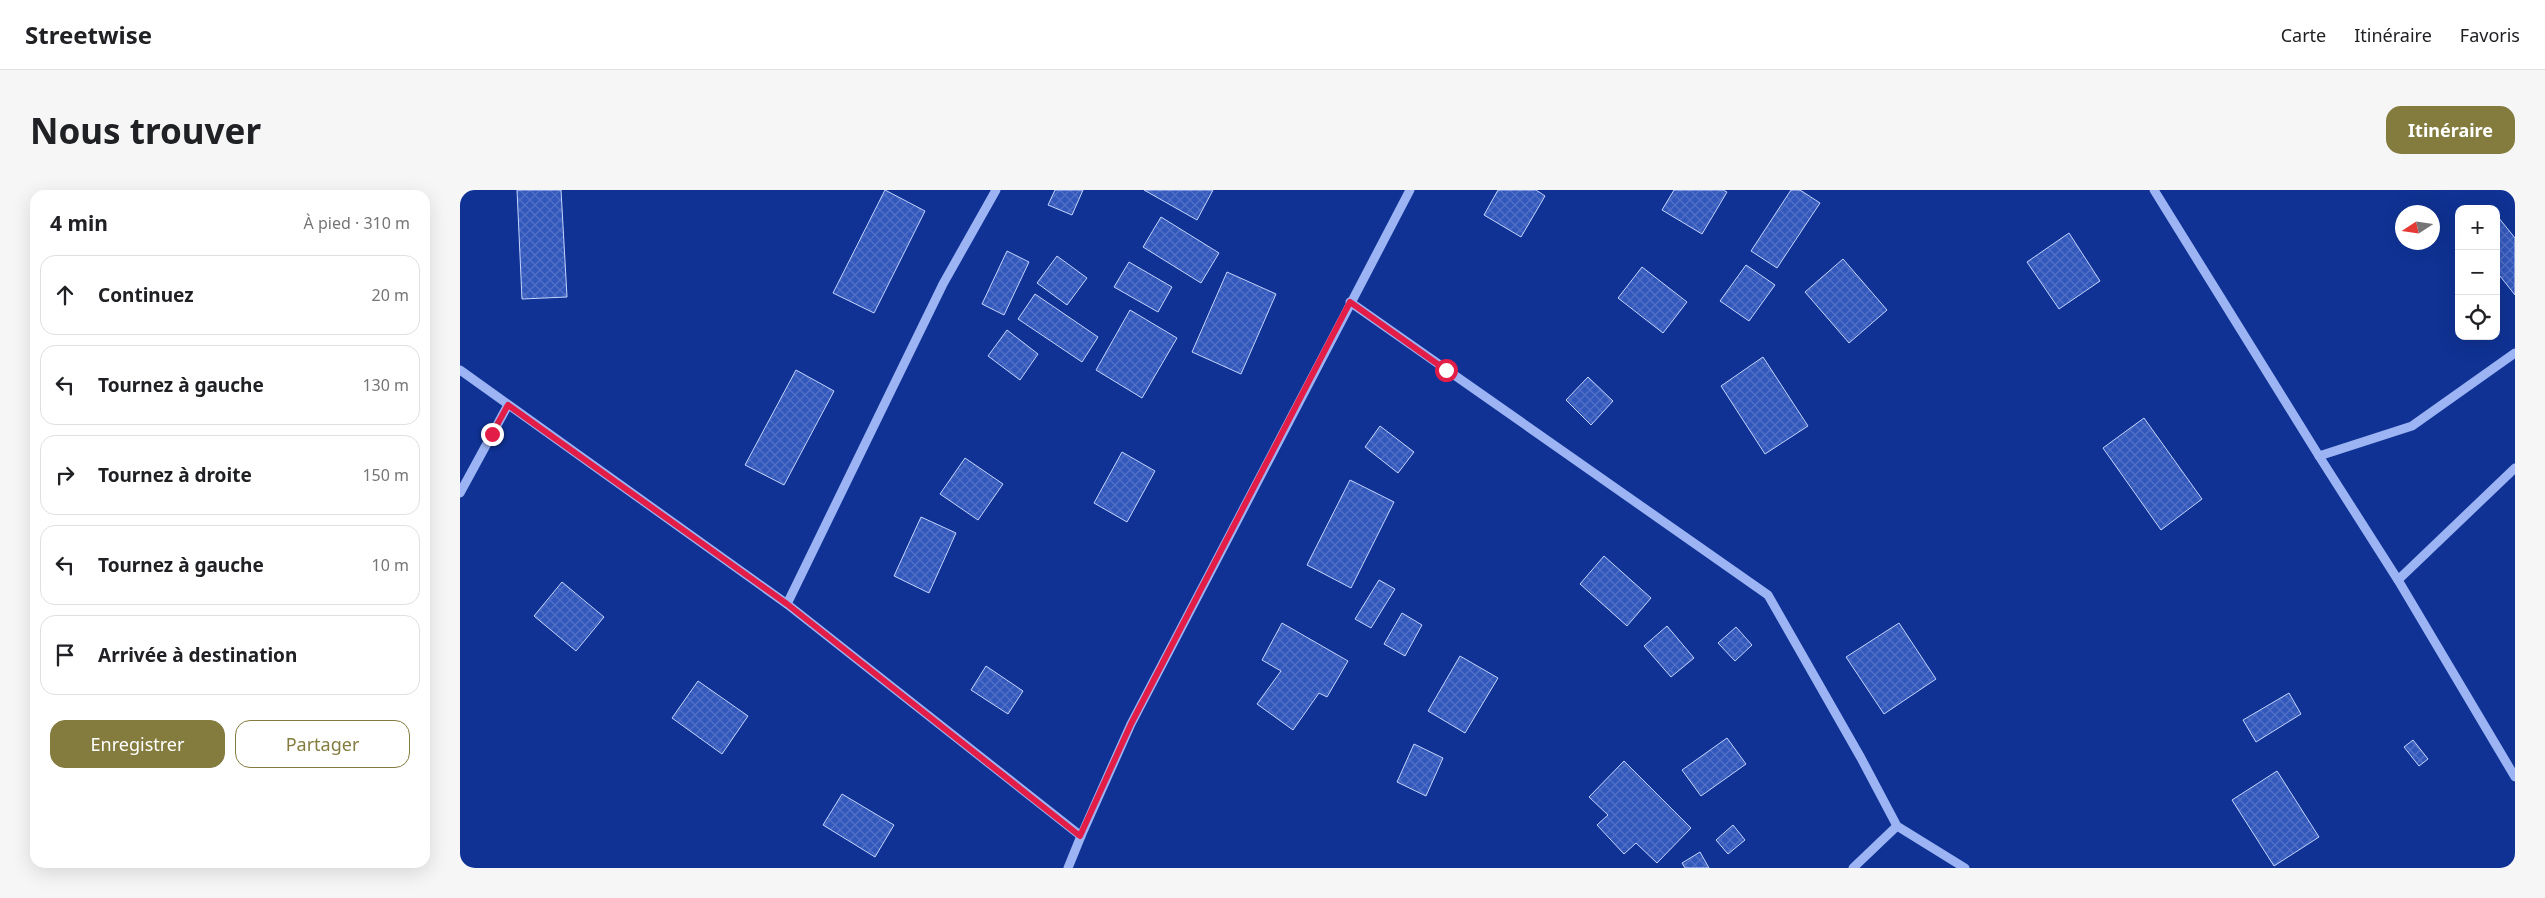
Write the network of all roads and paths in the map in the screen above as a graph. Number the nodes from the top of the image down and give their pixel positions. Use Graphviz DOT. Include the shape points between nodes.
graph roads {
  1 [pos="996,190"];
  2 [pos="1410,190"];
  3 [pos="2154,190"];
  4 [pos="1350,302"];
  5 [pos="2515,354"];
  6 [pos="460,370"];
  7 [pos="508,405"];
  8 [pos="2319,456"];
  9 [pos="2515,468"];
  10 [pos="460,493"];
  11 [pos="2398,580"];
  12 [pos="787,604"];
  13 [pos="2515,776"];
  14 [pos="1897,826"];
  15 [pos="1080,836"];
  16 [pos="1068,868"];
  17 [pos="1853,868"];
  18 [pos="1965,868"];
  1 -- 12 [label="street" via="943,284"];
  2 -- 4 [label="street"];
  3 -- 8 [label="street"];
  4 -- 14 [label="street" via="1768,595"];
  4 -- 15 [label="street" via="1131,724"];
  5 -- 8 [label="street" via="2412,426"];
  6 -- 7 [label="street"];
  7 -- 10 [label="street"];
  7 -- 12 [label="street"];
  8 -- 11 [label="street"];
  9 -- 11 [label="street"];
  11 -- 13 [label="street"];
  12 -- 15 [label="street"];
  14 -- 17 [label="street"];
  14 -- 18 [label="street"];
  15 -- 16 [label="street"];
}
